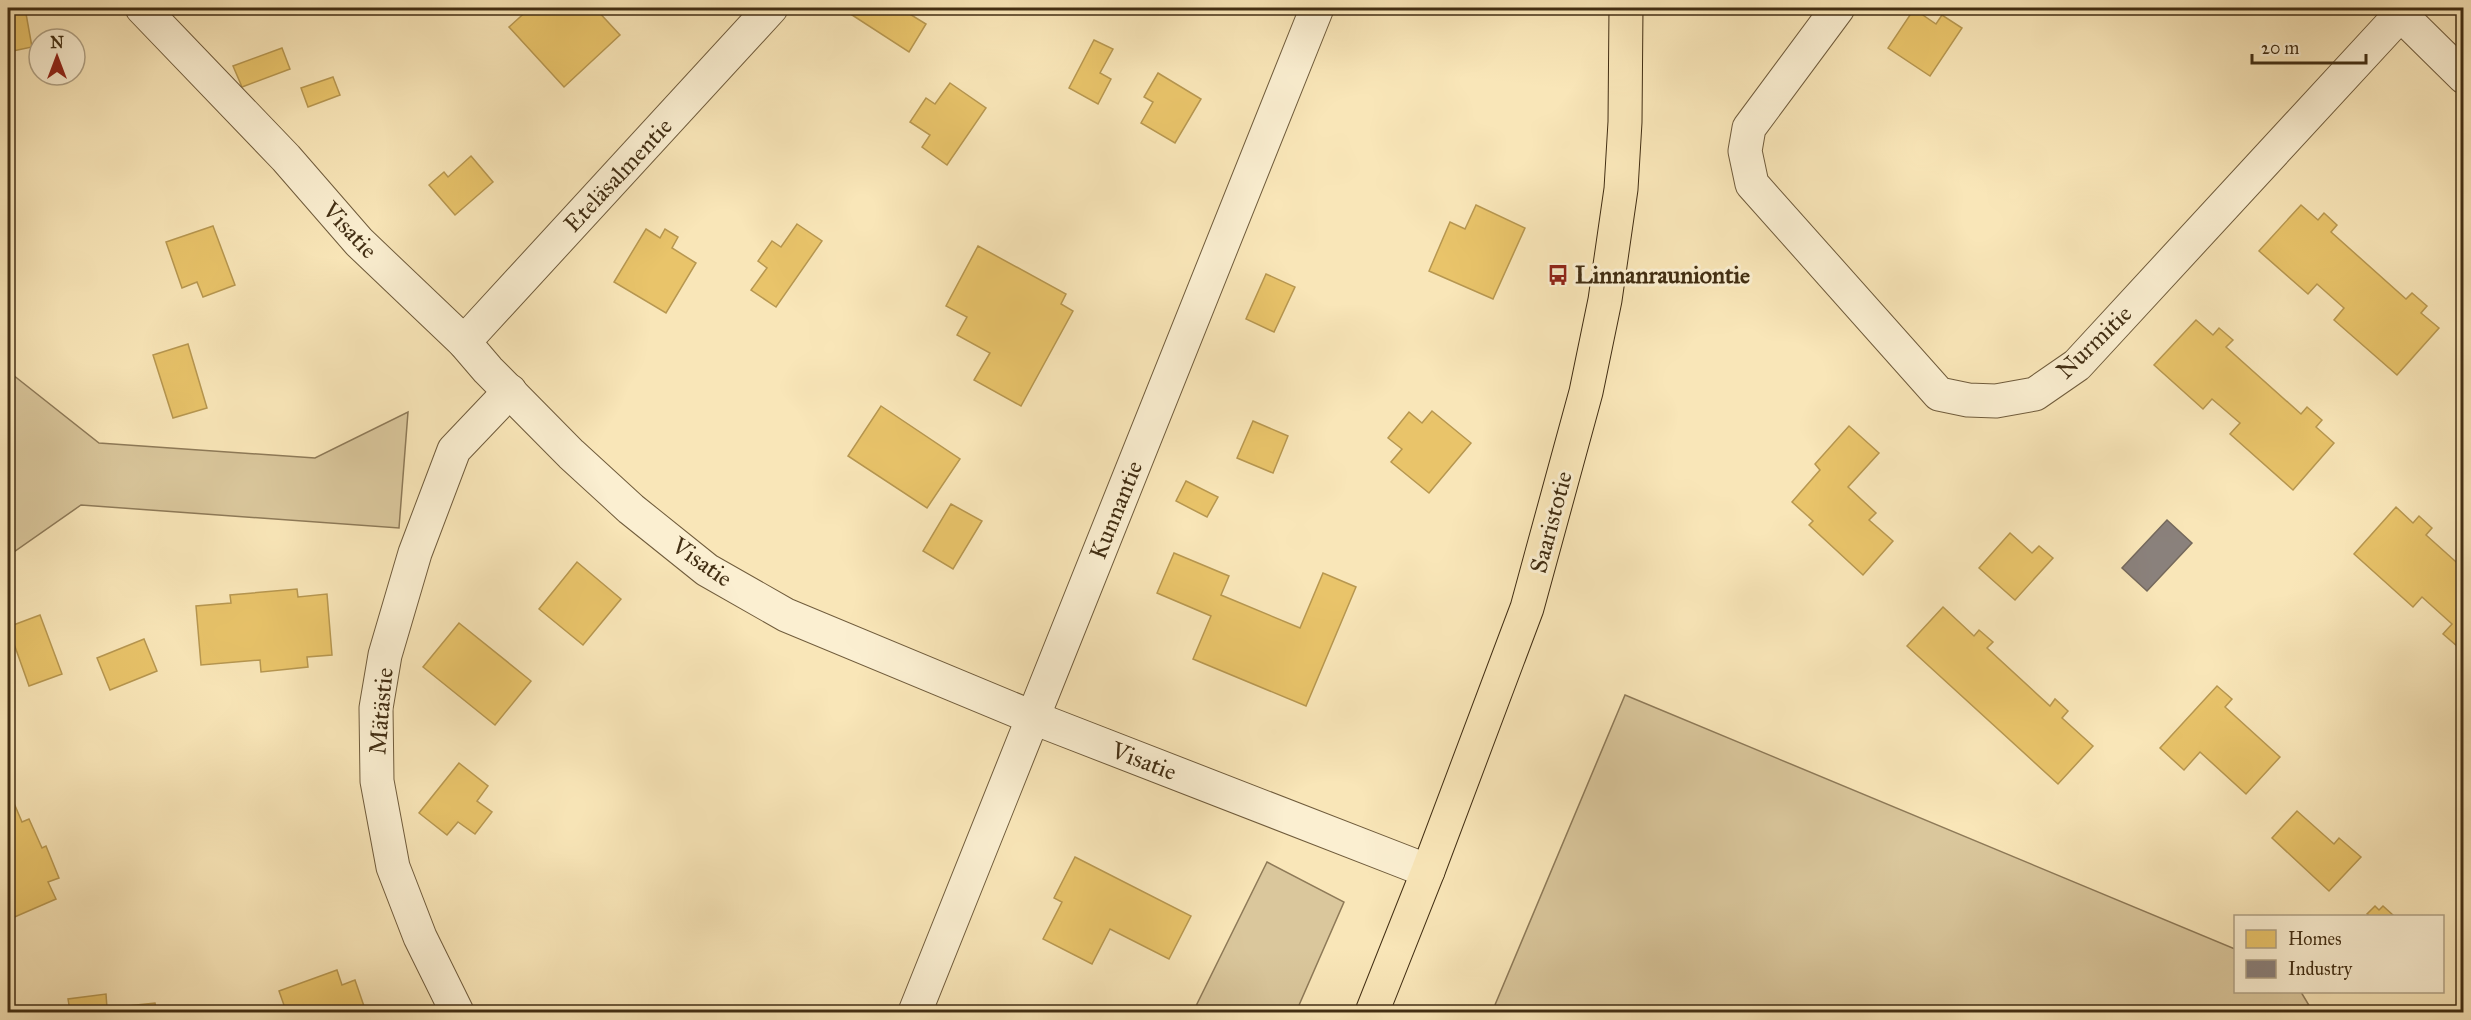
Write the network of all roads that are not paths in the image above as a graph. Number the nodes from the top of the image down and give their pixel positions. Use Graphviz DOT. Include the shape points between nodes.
graph roads {
  1 [pos="142,8"];
  2 [pos="771,8"];
  3 [pos="1317,8"];
  4 [pos="1626,8"];
  5 [pos="1838,8"];
  6 [pos="2397,11"];
  7 [pos="2463,77"];
  8 [pos="464,342"];
  9 [pos="510,391"];
  10 [pos="1034,718"];
  11 [pos="1428,871"];
  12 [pos="457,1012"];
  13 [pos="915,1012"];
  14 [pos="1372,1012"];
  1 -- 8 [label="street, Visatie" via="286,158 359,242"];
  2 -- 8 [label="street, Eteläsalmentie"];
  3 -- 10 [label="street, Kunnantie"];
  4 -- 11 [label="main road, Saaristotie" via="1621,189 1605,300 1586,392 1527,608"];
  5 -- 6 [label="street, Nurmitie" via="1749,128 1745,151 1752,184 1939,394 1996,401 2035,394 2077,365"];
  6 -- 7 [label="street"];
  8 -- 9 [label="street, Visatie"];
  9 -- 10 [label="street, Visatie" via="631,509 707,570 786,615"];
  9 -- 12 [label="street, Mätästie" via="454,450 415,553 386,655 376,708 377,781 393,867 420,937"];
  10 -- 11 [label="street, Visatie"];
  10 -- 13 [label="street, Kunnantie"];
  11 -- 14 [label="main road, Saaristotie"];
}
